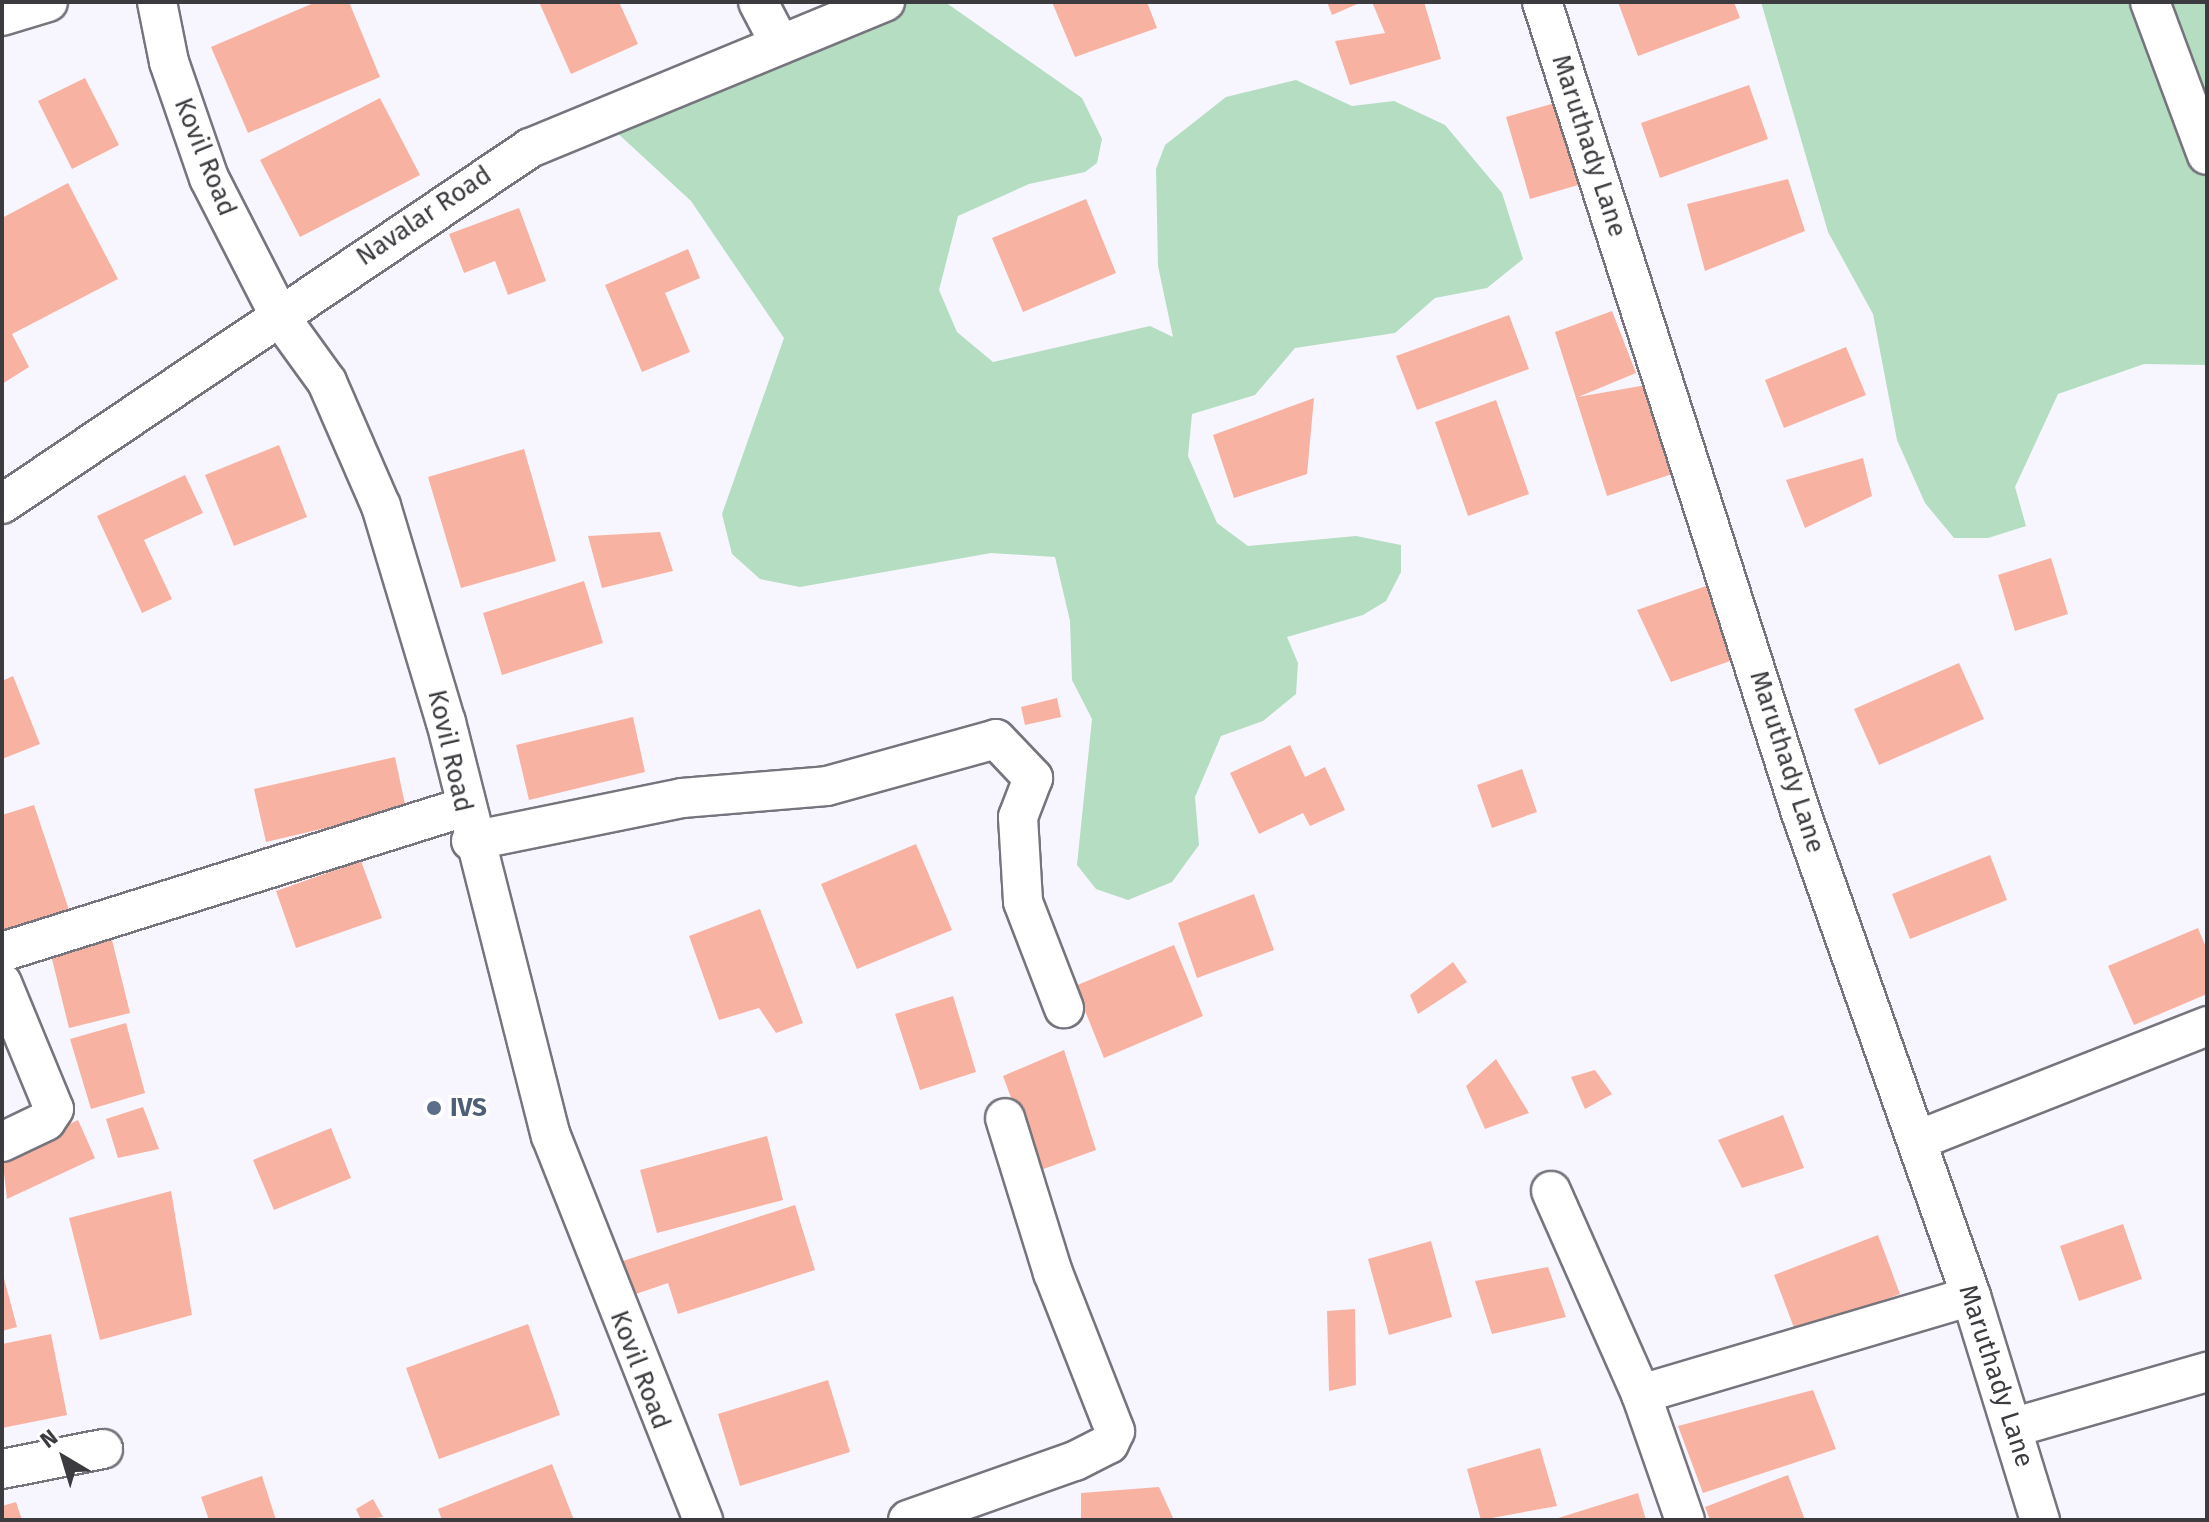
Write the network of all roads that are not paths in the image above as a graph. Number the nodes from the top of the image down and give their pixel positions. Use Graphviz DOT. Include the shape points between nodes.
graph roads {
  1 [pos="48,2"];
  2 [pos="157,2"];
  3 [pos="758,2"];
  4 [pos="885,2"];
  5 [pos="1542,2"];
  6 [pos="2150,2"];
  7 [pos="2,16"];
  8 [pos="780,44"];
  9 [pos="2207,155"];
  10 [pos="280,317"];
  11 [pos="2,504"];
  12 [pos="467,824"];
  13 [pos="2,952"];
  14 [pos="2,983"];
  15 [pos="1064,1008"];
  16 [pos="2207,1026"];
  17 [pos="1005,1118"];
  18 [pos="1918,1140"];
  19 [pos="2,1142"];
  20 [pos="1551,1191"];
  21 [pos="1971,1296"];
  22 [pos="2207,1372"];
  23 [pos="1641,1394"];
  24 [pos="2015,1427"];
  25 [pos="103,1449"];
  26 [pos="2,1469"];
  27 [pos="703,1520"];
  28 [pos="908,1520"];
  29 [pos="1685,1520"];
  30 [pos="2040,1520"];
  1 -- 7 [label="street"];
  2 -- 10 [label="street, Kovil Road" via="169,62 209,178"];
  3 -- 8 [label="street"];
  4 -- 8 [label="street, Navalar Road"];
  5 -- 18 [label="street, Maruthady Lane" via="1801,813"];
  6 -- 9 [label="street"];
  8 -- 10 [label="street, Navalar Road" via="530,148"];
  10 -- 11 [label="street, Navalar Road"];
  10 -- 12 [label="street, Kovil Road" via="327,382 381,506 446,722"];
  12 -- 13 [label="street"];
  12 -- 15 [label="street" via="827,786 996,739 1033,778 1018,817 1023,902"];
  12 -- 27 [label="street, Kovil Road" via="551,1136"];
  14 -- 19 [label="street" via="54,1109 46,1121"];
  16 -- 18 [label="street"];
  17 -- 28 [label="street" via="1053,1273 1115,1431 1109,1444 1075,1461"];
  18 -- 21 [label="street, Maruthady Lane"];
  20 -- 23 [label="street"];
  21 -- 23 [label="street"];
  21 -- 24 [label="street, Maruthady Lane"];
  22 -- 24 [label="street"];
  23 -- 29 [label="street"];
  24 -- 30 [label="street, Maruthady Lane"];
  25 -- 26 [label="street"];
}
